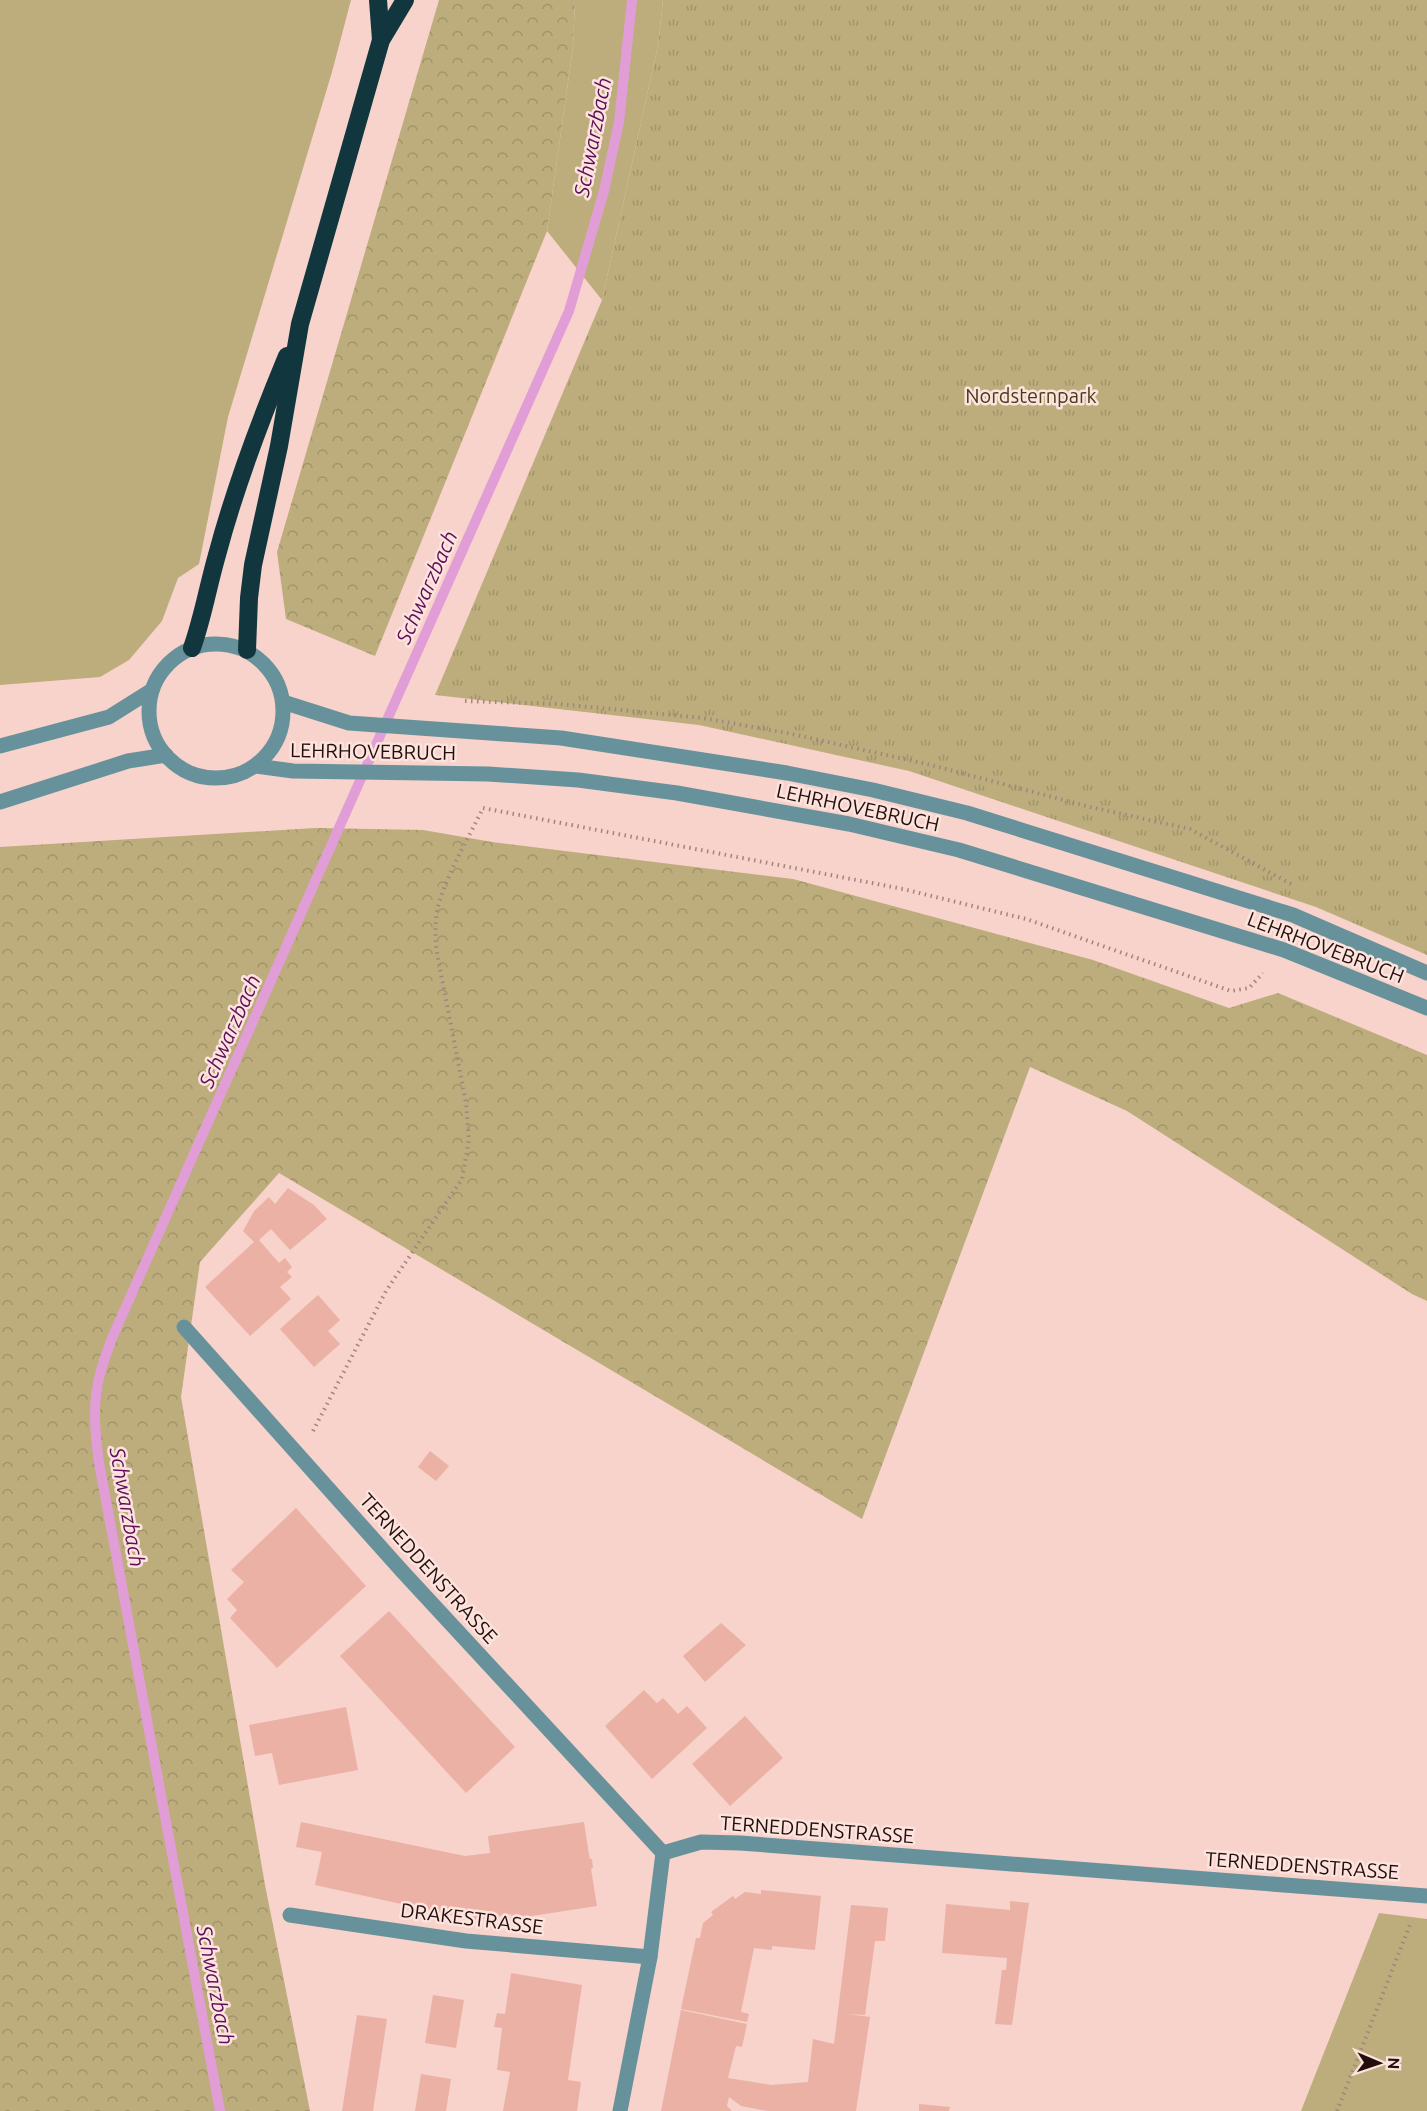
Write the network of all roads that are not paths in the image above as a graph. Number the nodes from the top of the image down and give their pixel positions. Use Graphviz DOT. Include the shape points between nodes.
graph roads {
  1 [pos="378,0"];
  2 [pos="405,0"];
  3 [pos="381,40"];
  4 [pos="300,324"];
  5 [pos="192,648"];
  6 [pos="247,650"];
  7 [pos="152,690"];
  8 [pos="284,702"];
  9 [pos="0,746"];
  10 [pos="166,755"];
  11 [pos="256,766"];
  12 [pos="0,802"];
  13 [pos="1427,973"];
  14 [pos="1427,1008"];
  15 [pos="184,1327"];
  16 [pos="663,1853"];
  17 [pos="1424,1896"];
  18 [pos="290,1915"];
  19 [pos="650,1957"];
  20 [pos="620,2111"];
  1 -- 3 [label="highway"];
  2 -- 3 [label="highway"];
  3 -- 4 [label="highway"];
  4 -- 5 [label="highway" via="253,439"];
  4 -- 6 [label="highway" via="253,565"];
  5 -- 6 [label="street" via="220,643"];
  5 -- 7 [label="street" via="167,664"];
  6 -- 8 [label="street" via="265,663"];
  7 -- 9 [label="street" via="109,717"];
  7 -- 10 [label="street" via="150,724"];
  8 -- 11 [label="street" via="279,738"];
  8 -- 13 [label="street, LEHRHOVEBRUCH" via="349,723 572,740 873,790 967,813 1293,915"];
  10 -- 11 [label="street" via="185,771 209,778 234,776"];
  10 -- 12 [label="street" via="128,761"];
  11 -- 14 [label="street, LEHRHOVEBRUCH" via="293,771 488,774 578,780 733,802 849,824 960,850 1284,950"];
  15 -- 16 [label="street, TERNEDDENSTRASSE" via="402,1571"];
  16 -- 17 [label="street, TERNEDDENSTRASSE" via="701,1842 740,1843"];
  16 -- 19 [label="street"];
  18 -- 19 [label="street, DRAKESTRASSE" via="466,1941"];
  19 -- 20 [label="street"];
}
